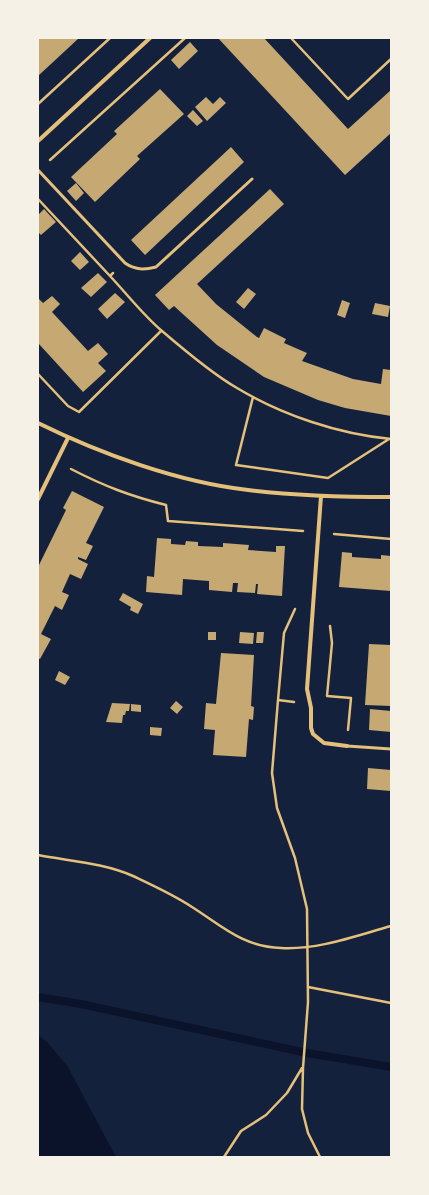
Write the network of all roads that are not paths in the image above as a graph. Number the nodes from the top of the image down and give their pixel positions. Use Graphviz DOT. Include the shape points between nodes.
graph roads {
  1 [pos="150,38"];
  2 [pos="38,142"];
  3 [pos="38,170"];
  4 [pos="252,179"];
  5 [pos="38,423"];
  6 [pos="68,438"];
  7 [pos="321,496"];
  8 [pos="391,497"];
  9 [pos="38,499"];
  10 [pos="347,746"];
  11 [pos="391,750"];
  1 -- 2 [label="street"];
  3 -- 4 [label="lane" via="124,263 137,269 156,267"];
  5 -- 6 [label="street"];
  6 -- 7 [label="street" via="132,462 211,483 247,490"];
  6 -- 9 [label="street"];
  7 -- 8 [label="street"];
  7 -- 10 [label="street" via="307,689 313,734 324,742"];
  10 -- 11 [label="lane"];
}
